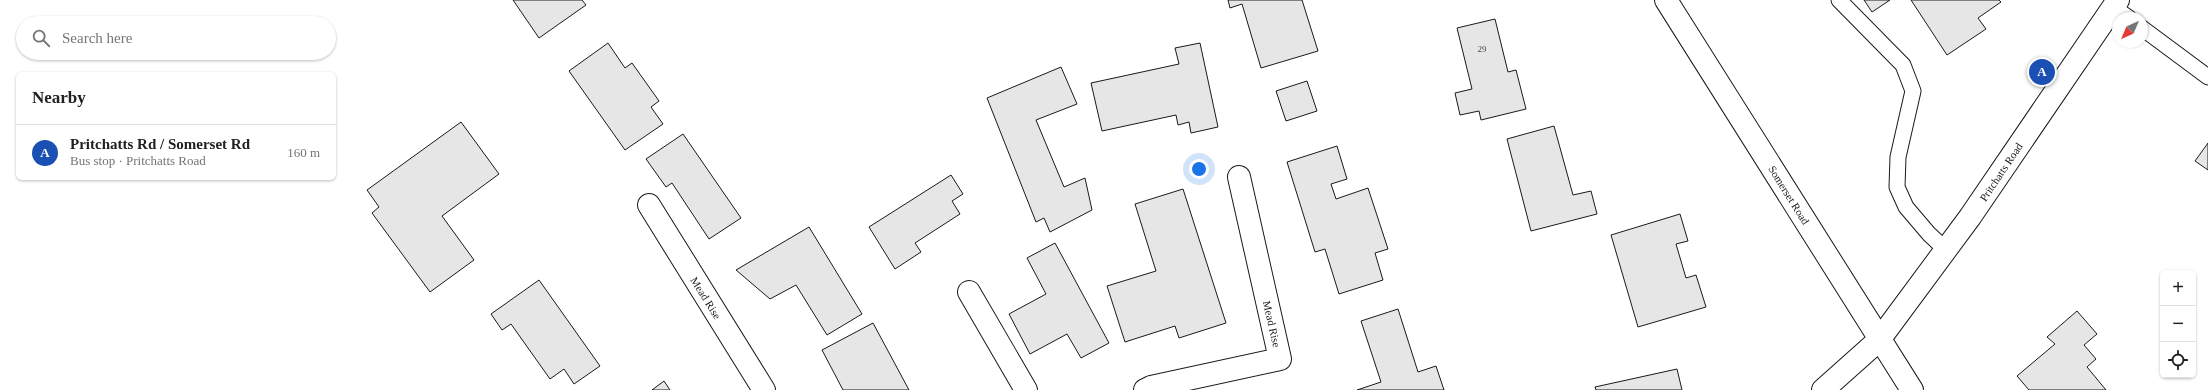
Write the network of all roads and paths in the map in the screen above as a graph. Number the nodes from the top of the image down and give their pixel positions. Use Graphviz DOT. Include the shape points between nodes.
graph roads {
  1 [pos="1666,0"];
  2 [pos="1839,0"];
  3 [pos="2120,8"];
  4 [pos="2148,32"];
  5 [pos="2208,77"];
  6 [pos="1239,177"];
  7 [pos="649,205"];
  8 [pos="1946,250"];
  9 [pos="969,292"];
  10 [pos="1879,340"];
  11 [pos="764,390"];
  12 [pos="1026,390"];
  13 [pos="1145,390"];
  14 [pos="1823,390"];
  15 [pos="1912,390"];
  1 -- 10 [label="street, Somerset Road"];
  2 -- 8 [label="lane" via="1902,65 1905,72 1913,91 1898,157 1896,187 1906,207"];
  3 -- 8 [label="street, Pritchatts Road"];
  4 -- 5 [label="lane"];
  6 -- 13 [label="street, Mead Rise" via="1280,358"];
  7 -- 11 [label="street, Mead Rise"];
  8 -- 10 [label="street, Pritchatts Road"];
  9 -- 12 [label="street"];
  10 -- 14 [label="street, Pritchatts Road"];
  10 -- 15 [label="street, Somerset Road"];
}
